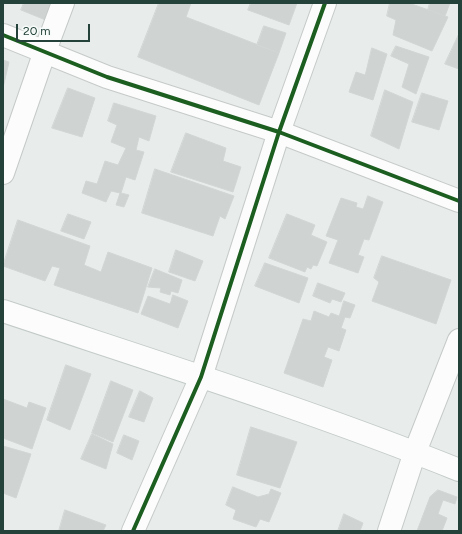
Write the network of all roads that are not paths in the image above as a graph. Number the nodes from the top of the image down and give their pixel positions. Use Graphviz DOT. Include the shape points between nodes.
graph roads {
  1 [pos="63,3"];
  2 [pos="325,3"];
  3 [pos="3,35"];
  4 [pos="45,51"];
  5 [pos="279,132"];
  6 [pos="3,173"];
  7 [pos="459,201"];
  8 [pos="3,311"];
  9 [pos="459,340"];
  10 [pos="201,377"];
  11 [pos="415,452"];
  12 [pos="459,470"];
  13 [pos="133,531"];
  14 [pos="389,531"];
  1 -- 4 [label="street"];
  2 -- 5 [label="street"];
  3 -- 4 [label="street"];
  4 -- 5 [label="street" via="107,77"];
  4 -- 6 [label="street"];
  5 -- 7 [label="street"];
  5 -- 10 [label="street"];
  8 -- 10 [label="street"];
  9 -- 11 [label="street"];
  10 -- 11 [label="street"];
  10 -- 13 [label="street"];
  11 -- 12 [label="street"];
  11 -- 14 [label="street"];
}
